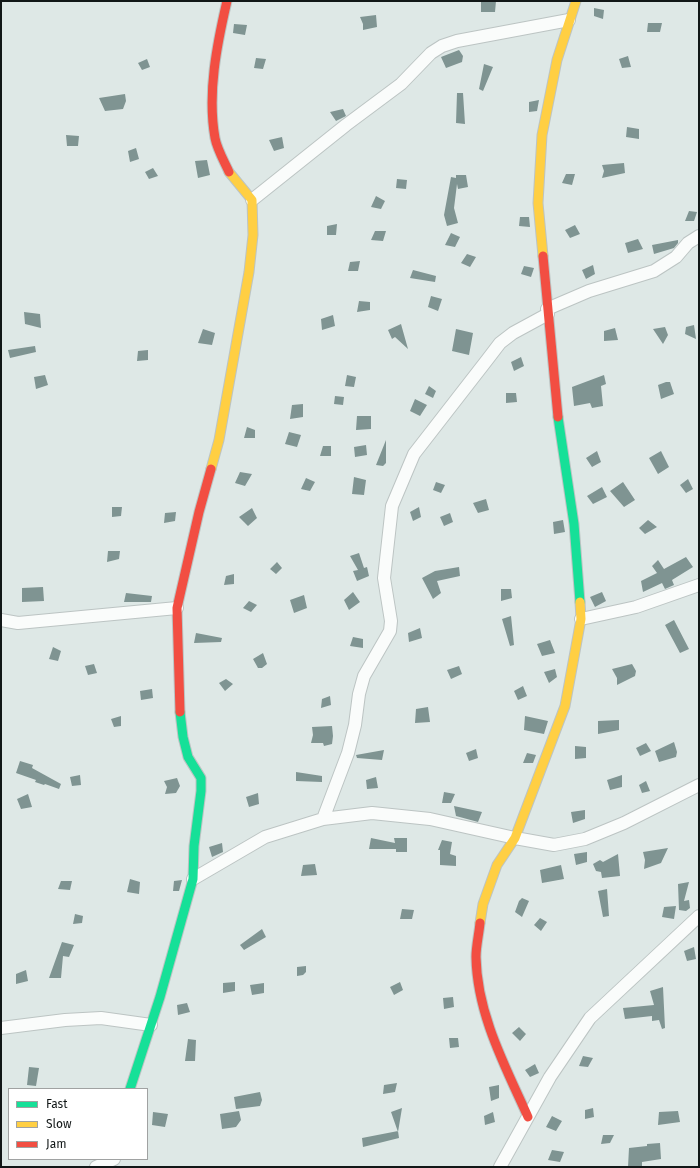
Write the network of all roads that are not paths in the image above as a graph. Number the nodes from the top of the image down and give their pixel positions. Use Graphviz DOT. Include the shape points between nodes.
graph roads {
  1 [pos="227,1"];
  2 [pos="576,1"];
  3 [pos="569,20"];
  4 [pos="252,200"];
  5 [pos="699,236"];
  6 [pos="548,312"];
  7 [pos="699,585"];
  8 [pos="177,608"];
  9 [pos="581,619"];
  10 [pos="1,620"];
  11 [pos="699,785"];
  12 [pos="323,819"];
  13 [pos="516,838"];
  14 [pos="193,879"];
  15 [pos="699,916"];
  16 [pos="151,1025"];
  17 [pos="1,1028"];
  18 [pos="130,1088"];
  19 [pos="528,1117"];
  20 [pos="112,1160"];
  21 [pos="96,1167"];
  22 [pos="500,1167"];
  1 -- 4 [label="street" via="217,45 212,106 215,139 229,174"];
  2 -- 3 [label="street"];
  3 -- 4 [label="street" via="442,46 431,53 401,84"];
  3 -- 6 [label="street" via="557,60 542,135 538,203"];
  4 -- 8 [label="street" via="253,235 249,272 219,440"];
  5 -- 6 [label="street" via="688,243 676,257 654,271 589,291"];
  6 -- 9 [label="street" via="556,403 574,524"];
  6 -- 12 [label="street" via="500,343 414,454 392,506 384,578 391,621 390,631 364,676 348,753"];
  7 -- 9 [label="street" via="636,607"];
  8 -- 10 [label="street" via="18,623"];
  8 -- 14 [label="street" via="183,737 188,757 201,778"];
  9 -- 13 [label="street" via="565,706"];
  11 -- 13 [label="street" via="624,823 585,839 554,845"];
  12 -- 13 [label="street" via="372,813 430,818"];
  12 -- 14 [label="street" via="265,837"];
  13 -- 19 [label="street" via="497,865 483,904 476,956 480,992 493,1040"];
  14 -- 16 [label="street"];
  15 -- 19 [label="street" via="590,1018 550,1077"];
  16 -- 17 [label="street" via="101,1018"];
  16 -- 18 [label="street"];
  19 -- 22 [label="street"];
  20 -- 21 [label="street"];
}
